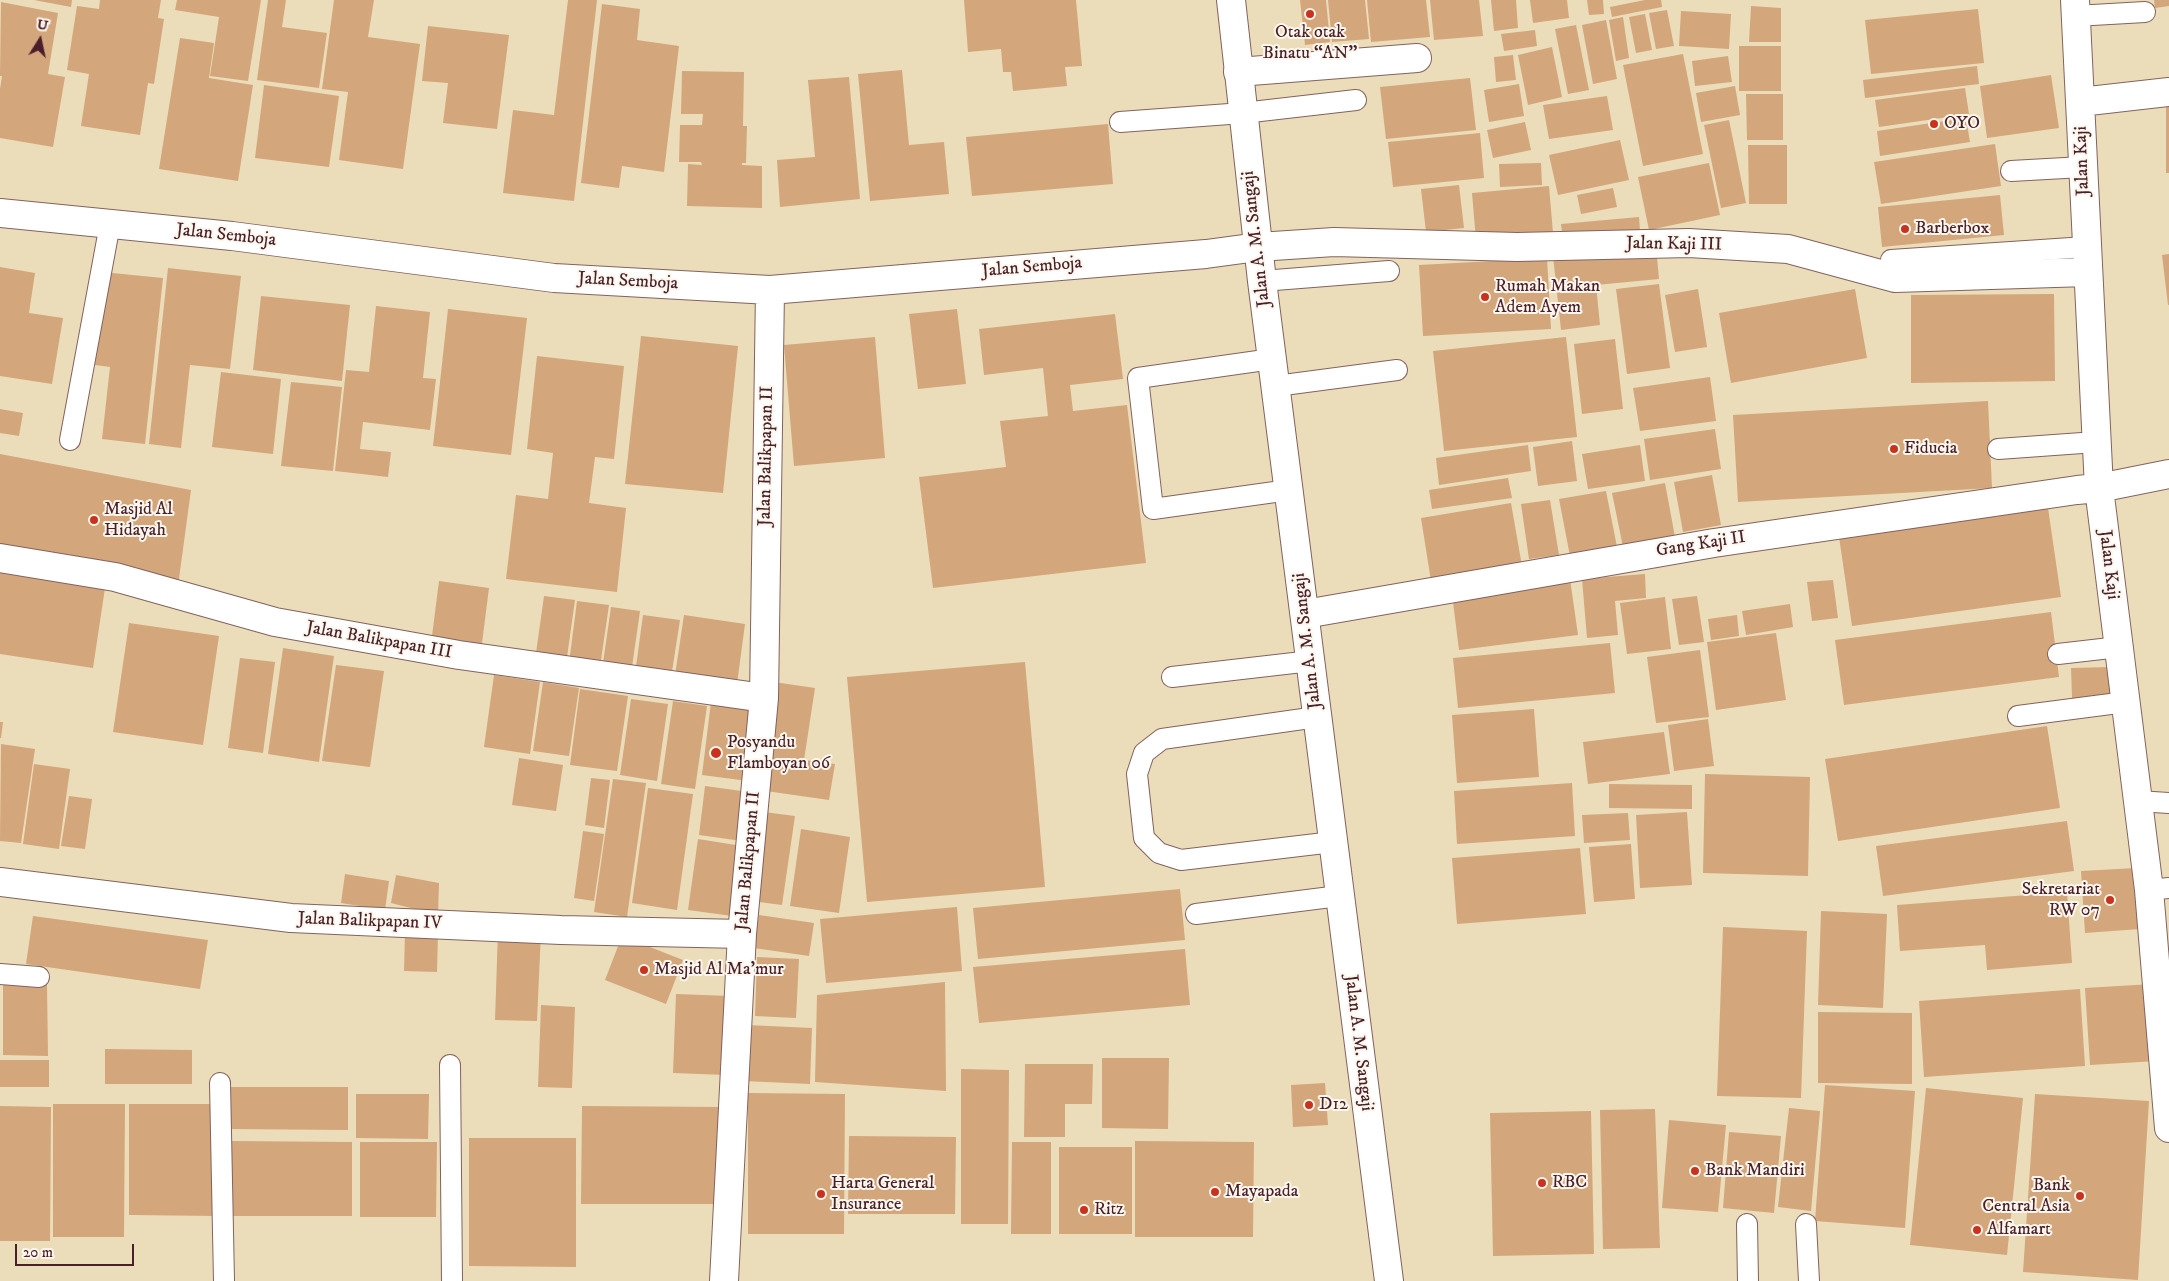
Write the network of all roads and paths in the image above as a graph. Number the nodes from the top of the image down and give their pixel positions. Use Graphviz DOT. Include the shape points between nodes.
graph roads {
  1 [pos="1230,0"];
  2 [pos="2075,8"];
  3 [pos="2144,12"];
  4 [pos="1417,58"];
  5 [pos="1238,72"];
  6 [pos="2169,92"];
  7 [pos="1356,100"];
  8 [pos="2080,102"];
  9 [pos="1242,112"];
  10 [pos="1120,122"];
  11 [pos="2083,167"];
  12 [pos="2011,171"];
  13 [pos="0,213"];
  14 [pos="110,224"];
  15 [pos="1258,247"];
  16 [pos="2087,259"];
  17 [pos="1891,260"];
  18 [pos="1388,271"];
  19 [pos="1262,281"];
  20 [pos="770,290"];
  21 [pos="1272,359"];
  22 [pos="1397,370"];
  23 [pos="1276,386"];
  24 [pos="70,440"];
  25 [pos="2096,442"];
  26 [pos="1998,449"];
  27 [pos="2169,474"];
  28 [pos="2099,488"];
  29 [pos="1289,490"];
  30 [pos="0,558"];
  31 [pos="1305,614"];
  32 [pos="2119,647"];
  33 [pos="2058,654"];
  34 [pos="1311,661"];
  35 [pos="1172,677"];
  36 [pos="764,698"];
  37 [pos="2126,702"];
  38 [pos="2018,716"];
  39 [pos="1317,717"];
  40 [pos="2138,801"];
  41 [pos="2169,803"];
  42 [pos="1333,842"];
  43 [pos="0,882"];
  44 [pos="2159,889"];
  45 [pos="1339,896"];
  46 [pos="1196,914"];
  47 [pos="742,934"];
  48 [pos="0,974"];
  49 [pos="39,977"];
  50 [pos="450,1066"];
  51 [pos="220,1083"];
  52 [pos="2169,1128"];
  53 [pos="1748,1224"];
  54 [pos="1806,1224"];
  55 [pos="224,1281"];
  56 [pos="452,1281"];
  57 [pos="724,1281"];
  58 [pos="1389,1281"];
  59 [pos="1748,1281"];
  60 [pos="1810,1281"];
  1 -- 5 [label="street, Jalan A. M. Sangaji"];
  2 -- 3 [label="lane"];
  2 -- 8 [label="street, Jalan Kaji"];
  4 -- 5 [label="street"];
  5 -- 9 [label="street, Jalan A. M. Sangaji"];
  6 -- 8 [label="street"];
  7 -- 9 [label="lane"];
  8 -- 11 [label="street, Jalan Kaji"];
  9 -- 10 [label="lane"];
  9 -- 15 [label="street, Jalan A. M. Sangaji"];
  11 -- 12 [label="lane"];
  11 -- 16 [label="street, Jalan Kaji"];
  13 -- 14 [label="street, Jalan Semboja"];
  14 -- 20 [label="street, Jalan Semboja" via="232,236 554,278"];
  14 -- 24 [label="lane"];
  15 -- 16 [label="street, Jalan Kaji III" via="1334,242 1517,246 1689,243 1788,249 1896,278"];
  15 -- 19 [label="street, Jalan A. M. Sangaji"];
  15 -- 20 [label="street, Jalan Semboja"];
  16 -- 17 [label="lane"];
  16 -- 25 [label="street, Jalan Kaji"];
  18 -- 19 [label="lane"];
  19 -- 21 [label="street, Jalan A. M. Sangaji"];
  20 -- 36 [label="street, Jalan Balikpapan II"];
  21 -- 23 [label="street, Jalan A. M. Sangaji"];
  21 -- 29 [label="lane" via="1138,378 1153,509"];
  22 -- 23 [label="lane"];
  23 -- 29 [label="street, Jalan A. M. Sangaji"];
  25 -- 26 [label="lane"];
  25 -- 28 [label="street, Jalan Kaji"];
  27 -- 28 [label="street, Gang Kaji II"];
  28 -- 31 [label="street, Gang Kaji II" via="1714,543"];
  28 -- 32 [label="street, Jalan Kaji"];
  29 -- 31 [label="street, Jalan A. M. Sangaji"];
  30 -- 36 [label="street, Jalan Balikpapan III" via="115,577 275,622 459,655"];
  31 -- 34 [label="street, Jalan A. M. Sangaji"];
  32 -- 33 [label="lane"];
  32 -- 37 [label="street, Jalan Kaji"];
  34 -- 35 [label="lane"];
  34 -- 39 [label="street, Jalan A. M. Sangaji"];
  36 -- 47 [label="street, Jalan Balikpapan II"];
  37 -- 38 [label="lane"];
  37 -- 40 [label="street, Jalan Kaji"];
  39 -- 42 [label="street, Jalan A. M. Sangaji"];
  39 -- 42 [label="lane" via="1162,739 1144,753 1137,774 1144,838 1160,853 1181,860"];
  40 -- 41 [label="lane"];
  40 -- 44 [label="street, Jalan Kaji"];
  42 -- 45 [label="street, Jalan A. M. Sangaji"];
  43 -- 47 [label="street, Jalan Balikpapan IV" via="291,918"];
  44 -- 52 [label="street, Jalan Kaji"];
  45 -- 46 [label="lane"];
  45 -- 58 [label="street, Jalan A. M. Sangaji"];
  47 -- 57 [label="street, Jalan Balikpapan II"];
  48 -- 49 [label="lane"];
  50 -- 56 [label="lane"];
  51 -- 55 [label="lane"];
  53 -- 59 [label="lane"];
  54 -- 60 [label="lane"];
}
